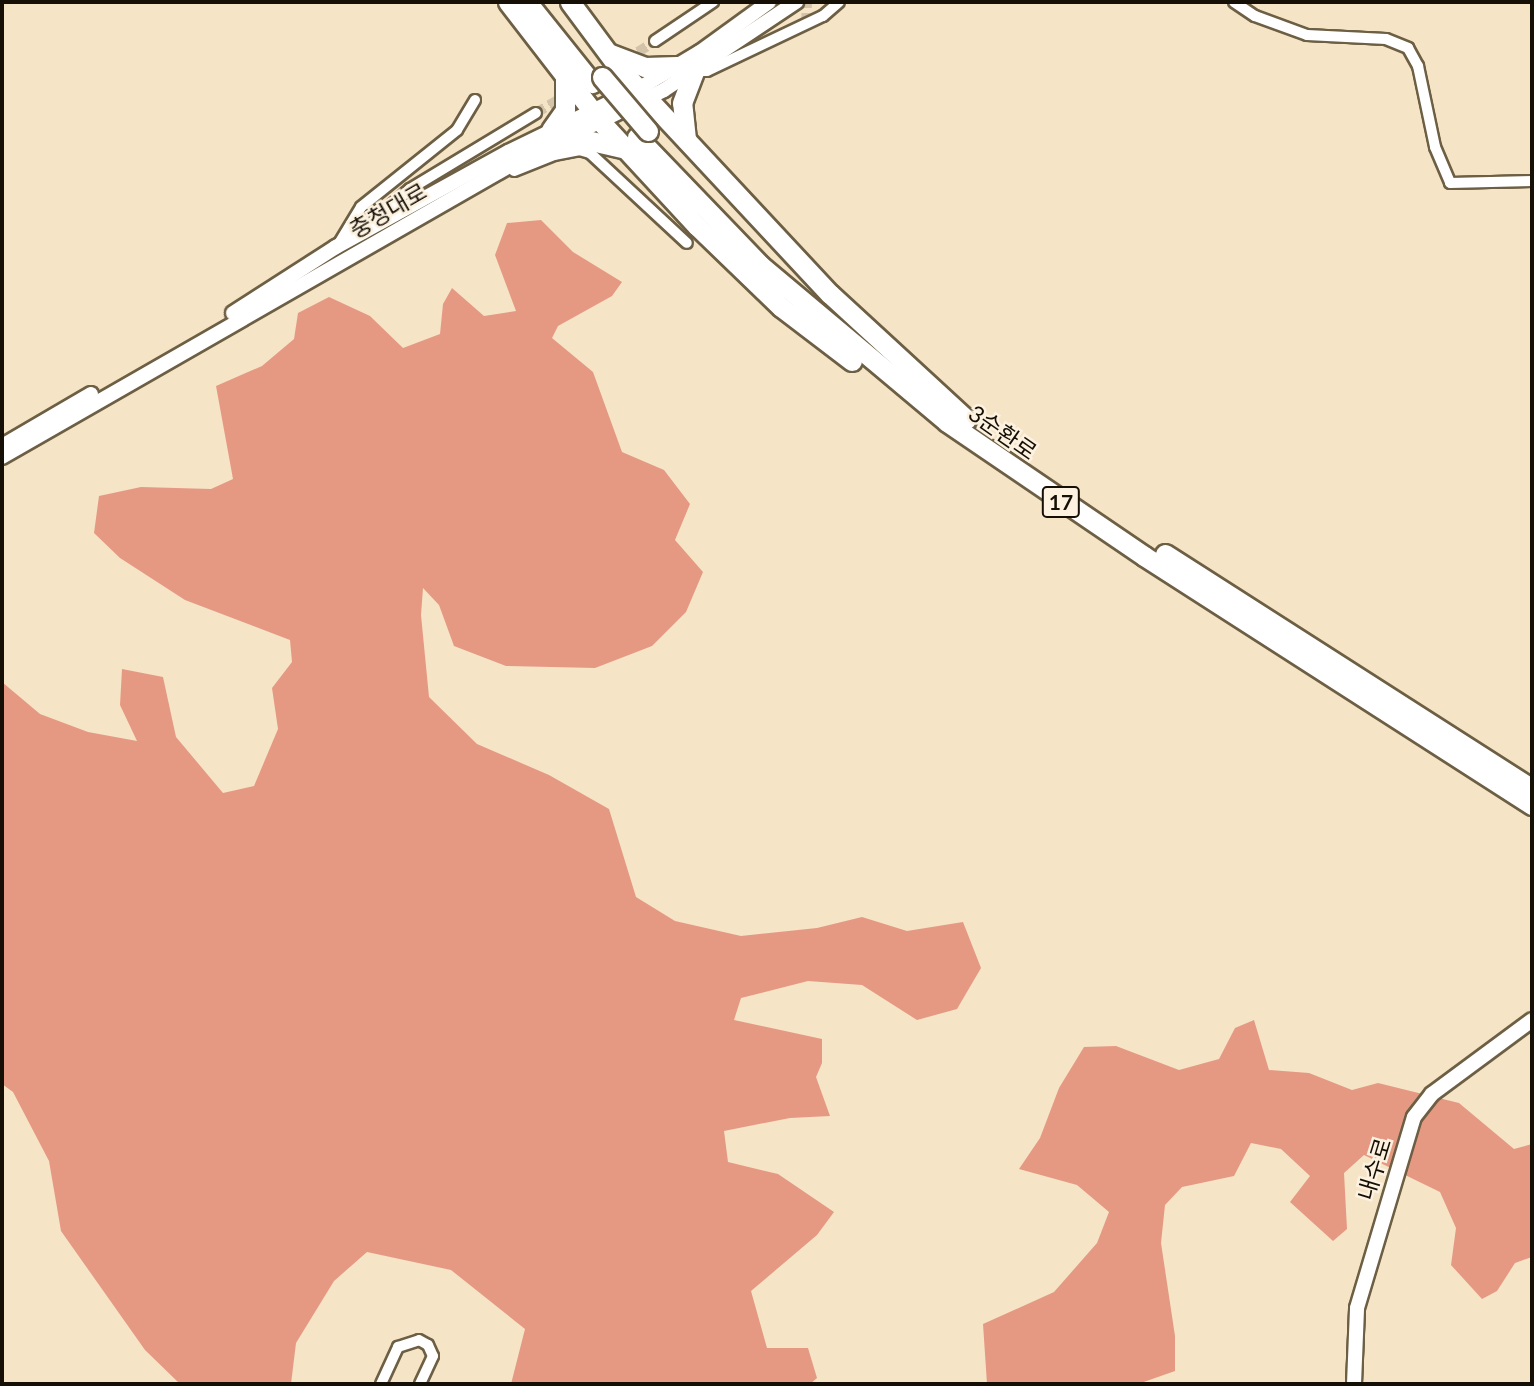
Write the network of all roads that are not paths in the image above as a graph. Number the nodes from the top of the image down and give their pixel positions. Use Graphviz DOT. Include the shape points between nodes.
graph roads {
  1 [pos="508,2"];
  2 [pos="527,2"];
  3 [pos="543,2"];
  4 [pos="570,2"];
  5 [pos="713,2"];
  6 [pos="769,2"];
  7 [pos="796,2"];
  8 [pos="839,2"];
  9 [pos="1234,2"];
  10 [pos="655,41"];
  11 [pos="606,51"];
  12 [pos="686,69"];
  13 [pos="565,75"];
  14 [pos="600,99"];
  15 [pos="647,99"];
  16 [pos="475,100"];
  17 [pos="536,113"];
  18 [pos="551,138"];
  19 [pos="638,140"];
  20 [pos="686,141"];
  21 [pos="1532,181"];
  22 [pos="460,194"];
  23 [pos="354,237"];
  24 [pos="687,243"];
  25 [pos="336,247"];
  26 [pos="965,419"];
  27 [pos="2,446"];
  28 [pos="2,457"];
  29 [pos="1532,789"];
  30 [pos="1532,805"];
  31 [pos="1532,1020"];
  32 [pos="381,1384"];
  33 [pos="421,1384"];
  34 [pos="1354,1384"];
  1 -- 13 [label="highway"];
  2 -- 14 [label="highway, 3순환로 / 17"];
  3 -- 14 [label="highway, 3순환로 / 17"];
  4 -- 11 [label="highway"];
  5 -- 10 [label="street"];
  6 -- 12 [label="main road, 충청대로"];
  7 -- 12 [label="main road, 충청대로"];
  8 -- 12 [label="street" via="823,16 707,71"];
  9 -- 21 [label="street" via="1255,16 1307,35 1386,39 1408,48 1418,66 1435,146 1450,183"];
  11 -- 12 [label="highway" via="637,65"];
  11 -- 14 [label="highway"];
  12 -- 15 [label="main road, 충청대로"];
  12 -- 20 [label="highway" via="682,103"];
  13 -- 14 [label="highway"];
  13 -- 18 [label="highway" via="567,103"];
  14 -- 15 [label="highway"];
  14 -- 15 [label="highway"];
  14 -- 15 [label="main road, 충청대로"];
  14 -- 18 [label="main road, 충청대로"];
  14 -- 19 [label="highway, 3순환로 / 17"];
  14 -- 19 [label="highway"];
  15 -- 20 [label="highway"];
  16 -- 25 [label="street" via="457,130 361,207"];
  17 -- 23 [label="street" via="410,189"];
  18 -- 19 [label="highway"];
  18 -- 22 [label="main road, 충청대로"];
  18 -- 23 [label="main road, 충청대로"];
  19 -- 26 [label="highway, 3순환로 / 17" via="798,284"];
  19 -- 30 [label="highway, 3순환로 / 17" via="803,304 993,455"];
  20 -- 26 [label="highway" via="851,316"];
  22 -- 24 [label="street" via="534,162 579,150 605,165"];
  22 -- 28 [label="main road, 충청대로"];
  23 -- 25 [label="main road, 충청대로"];
  25 -- 27 [label="main road, 충청대로" via="171,352"];
  26 -- 29 [label="highway, 3순환로 / 17" via="1093,508"];
  31 -- 34 [label="main road, 내수로" via="1432,1094 1414,1117 1357,1308"];
  32 -- 33 [label="street" via="398,1347 419,1340 433,1356"];
}
